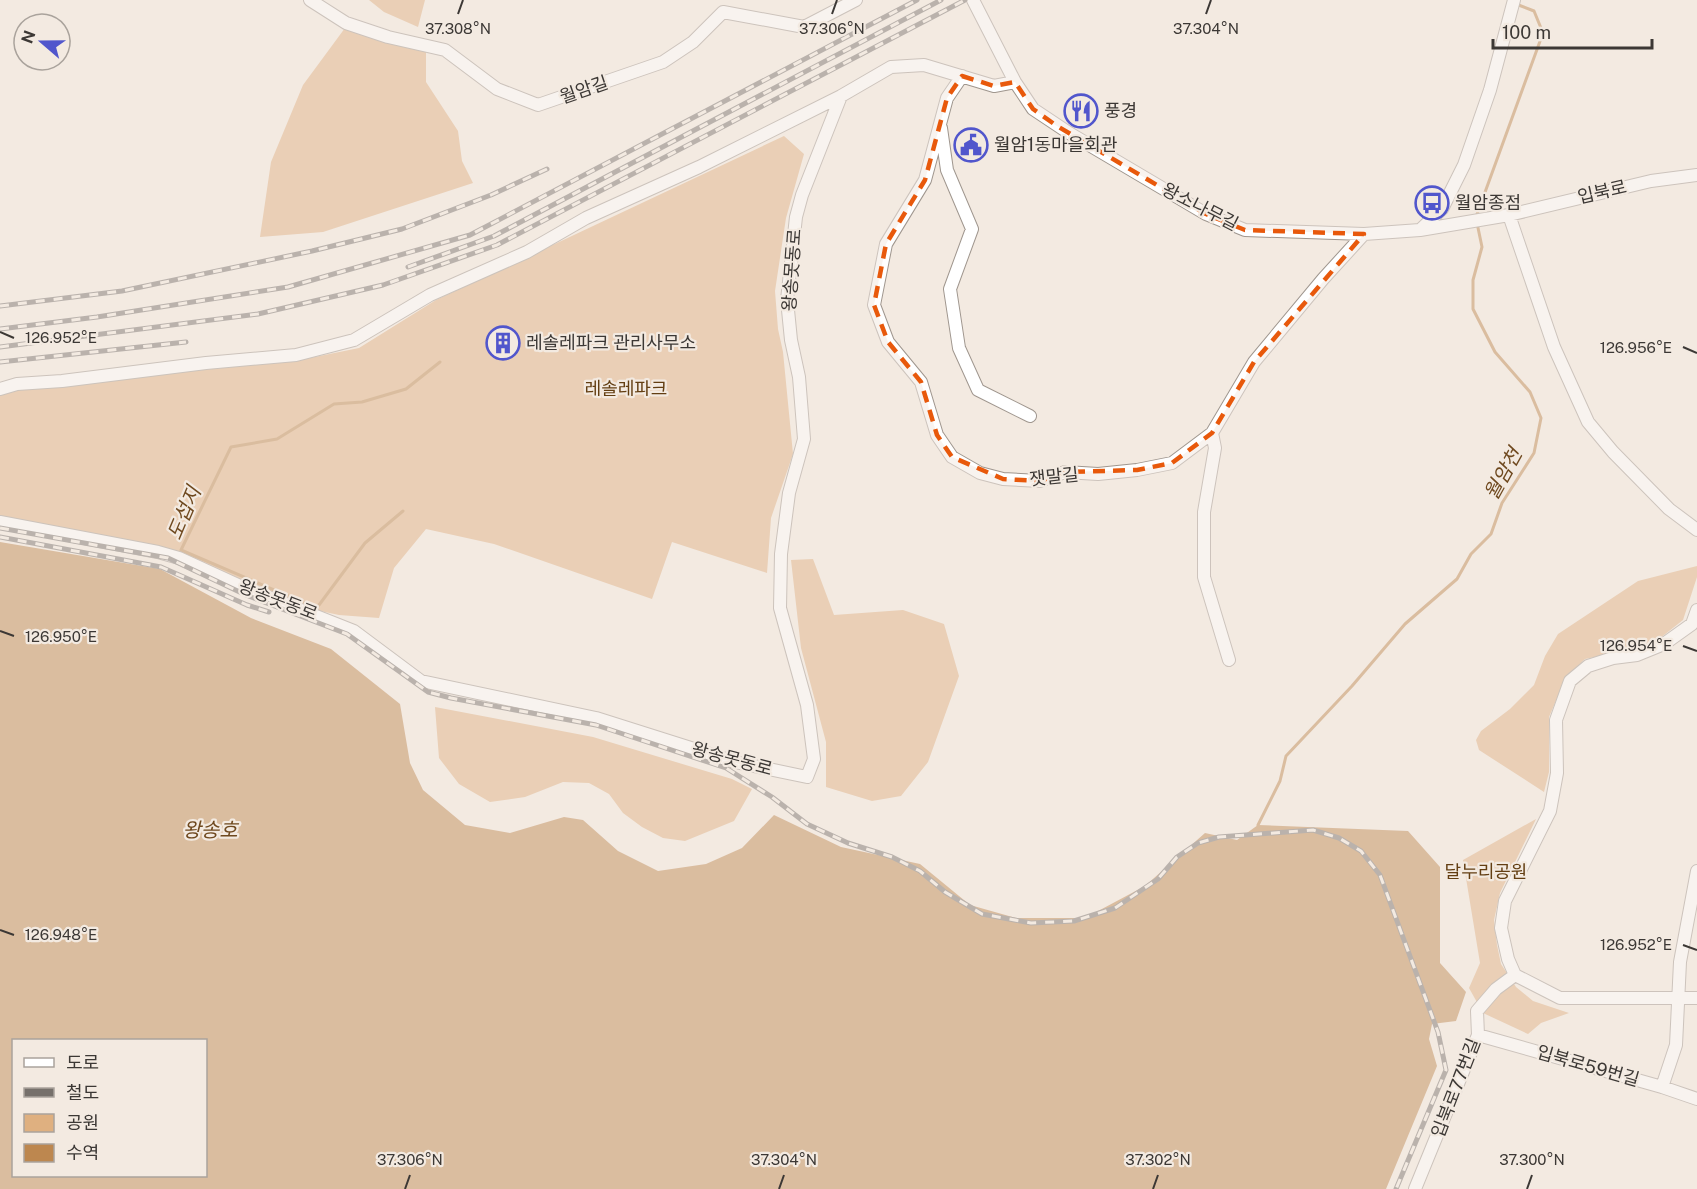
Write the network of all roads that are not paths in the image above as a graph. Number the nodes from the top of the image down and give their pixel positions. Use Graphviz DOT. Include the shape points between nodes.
graph roads {
  1 [pos="310,0"];
  2 [pos="855,0"];
  3 [pos="973,0"];
  4 [pos="1513,5"];
  5 [pos="962,76"];
  6 [pos="1015,82"];
  7 [pos="841,96"];
  8 [pos="940,124"];
  9 [pos="1697,174"];
  10 [pos="1509,215"];
  11 [pos="1452,226"];
  12 [pos="1420,230"];
  13 [pos="1364,234"];
  14 [pos="0,389"];
  15 [pos="1030,416"];
  16 [pos="1212,434"];
  17 [pos="0,522"];
  18 [pos="1697,530"];
  19 [pos="1697,610"];
  20 [pos="1229,660"];
  21 [pos="1697,871"];
  22 [pos="1515,975"];
  23 [pos="1697,998"];
  24 [pos="1679,999"];
  25 [pos="1478,1035"];
  26 [pos="1662,1087"];
  27 [pos="1697,1099"];
  28 [pos="1415,1189"];
  1 -- 2 [label="street, 월암길" via="346,23 445,50 497,89 538,105 663,62 693,42 723,12 804,27"];
  3 -- 6 [label="street"];
  4 -- 12 [label="street" via="1464,165 1442,209"];
  5 -- 6 [label="street" via="994,86"];
  5 -- 7 [label="street" via="924,65 891,67"];
  5 -- 8 [label="street, 잿말길" via="947,98"];
  6 -- 13 [label="street, 왕소나무길" via="1033,109 1057,126 1206,214 1245,230"];
  7 -- 14 [label="street" via="586,218 527,252 430,295 354,340 296,355 17,384"];
  7 -- 17 [label="street, 왕송못동로" via="796,217 787,300 804,439 789,493 781,554 780,608 807,705 814,759 807,777 735,762 596,718 421,681 354,630 178,558"];
  8 -- 15 [label="street" via="947,170 972,229 950,289 959,348 978,390"];
  8 -- 16 [label="street, 잿말길" via="925,180 886,244 874,304 888,342 921,382 937,435 952,457 980,473 1003,480 1040,481 1065,472 1098,474 1172,463"];
  9 -- 10 [label="street, 입북로"];
  10 -- 11 [label="street, 입북로"];
  10 -- 18 [label="street" via="1554,347 1588,422 1669,510"];
  11 -- 12 [label="street, 왕소나무길"];
  12 -- 13 [label="street, 왕소나무길"];
  13 -- 16 [label="street, 잿말길" via="1254,362"];
  16 -- 20 [label="street" via="1215,448 1204,512 1204,576"];
  19 -- 22 [label="street" via="1692,624 1664,644 1637,655 1588,666 1570,681 1556,720 1557,773 1550,812 1505,901 1501,928"];
  21 -- 24 [label="street" via="1680,962"];
  22 -- 24 [label="street" via="1560,998"];
  22 -- 25 [label="street, 입북로77번길" via="1477,1011"];
  23 -- 24 [label="street"];
  24 -- 26 [label="street" via="1676,1045"];
  25 -- 26 [label="street, 입북로59번길"];
  25 -- 28 [label="street, 입북로77번길"];
  26 -- 27 [label="street, 입북로59번길"];
}
